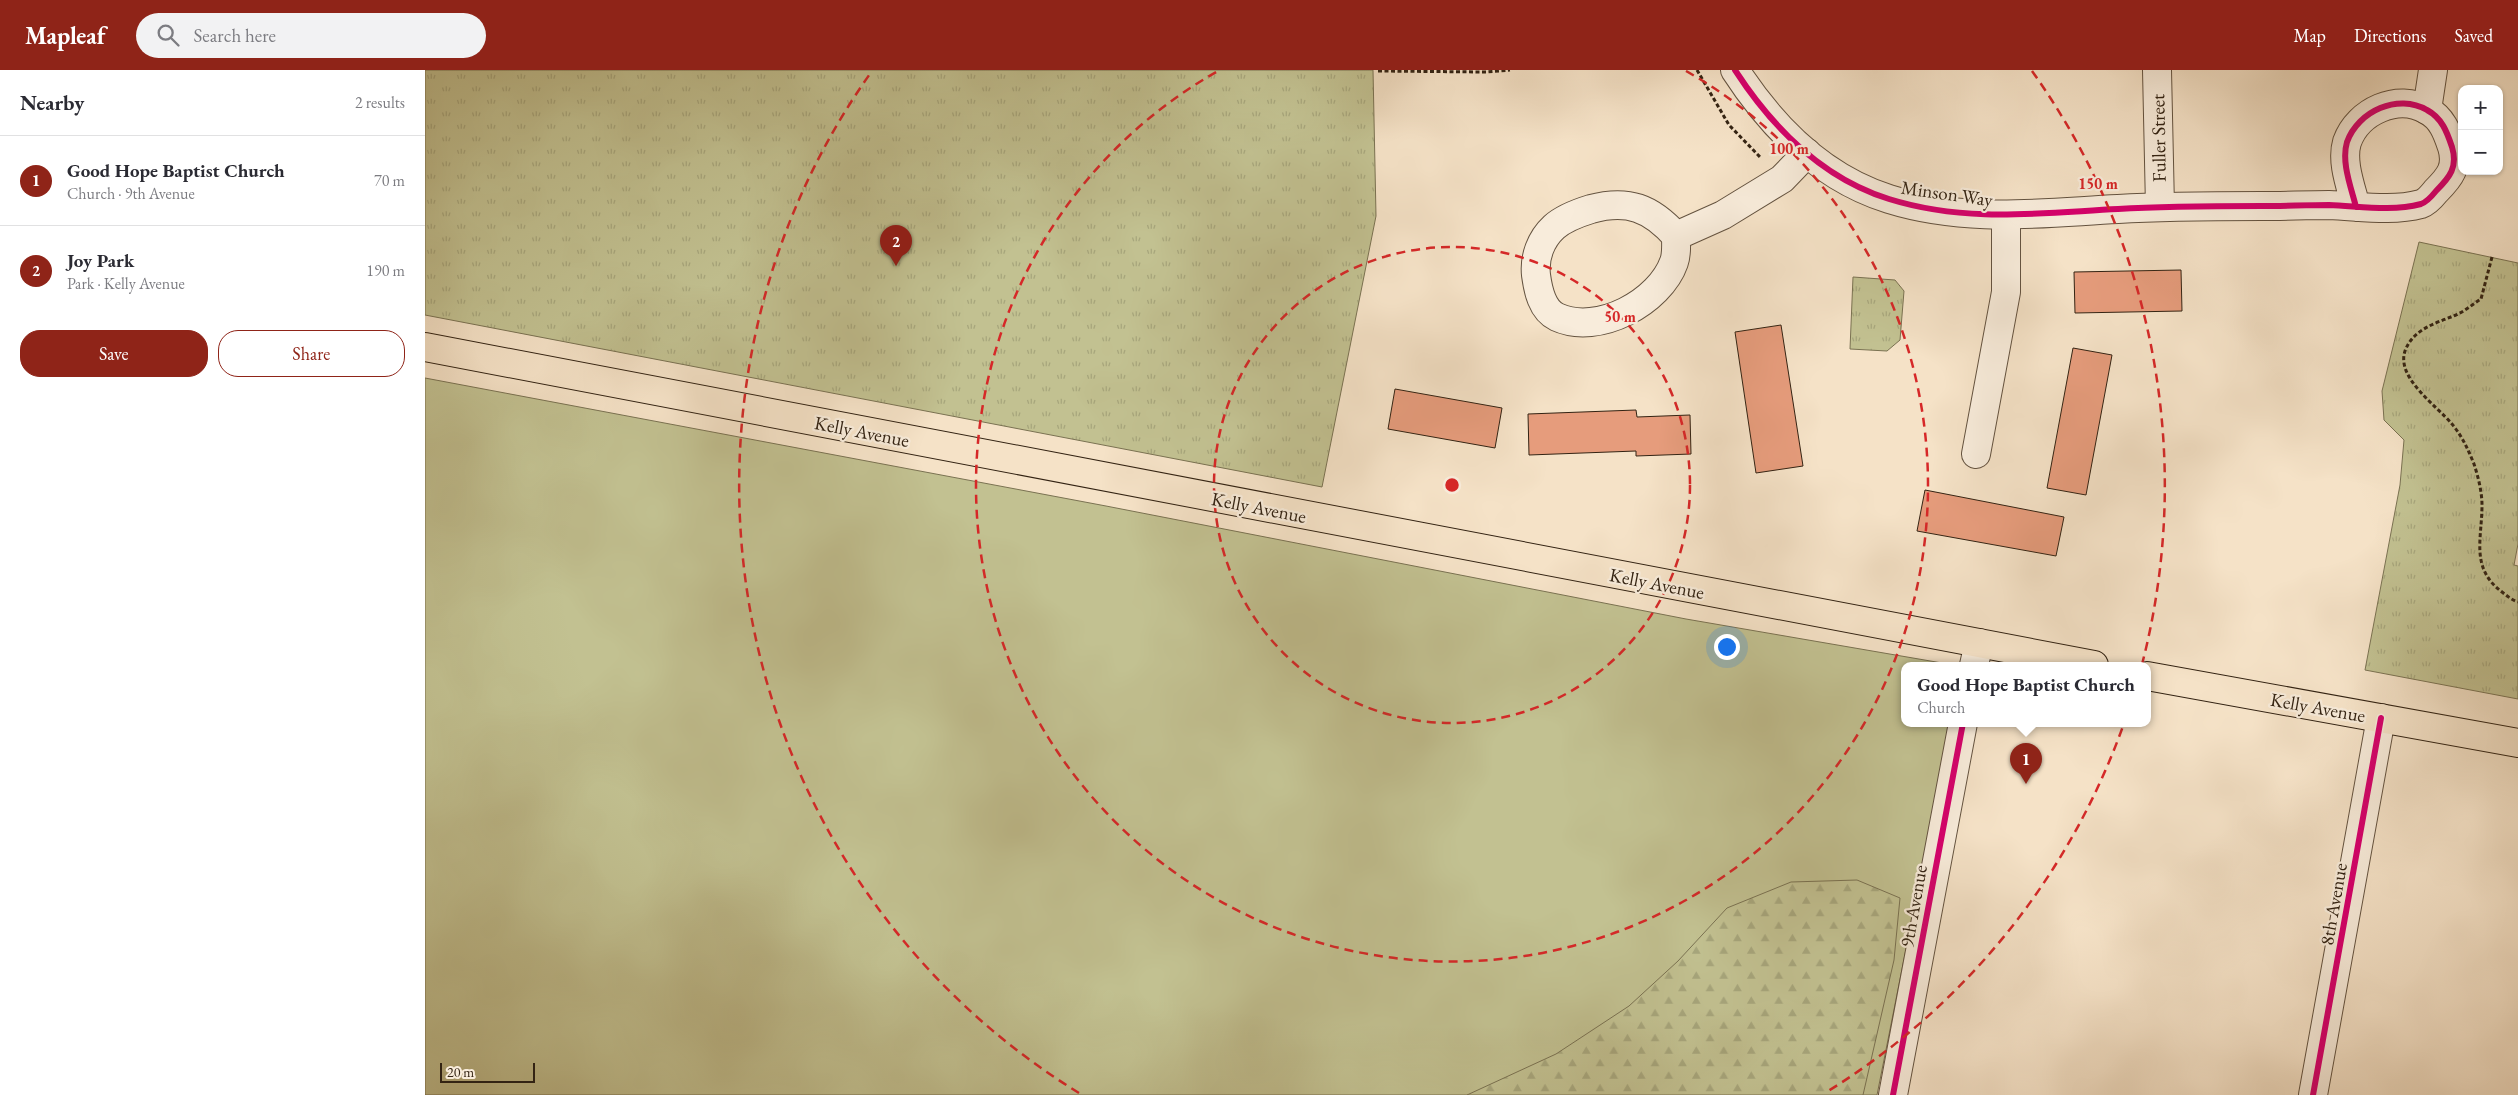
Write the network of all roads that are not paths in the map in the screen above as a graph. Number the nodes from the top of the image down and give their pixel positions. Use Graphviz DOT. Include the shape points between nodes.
graph roads {
  1 [pos="1735,70"];
  2 [pos="2157,70"];
  3 [pos="2433,70"];
  4 [pos="2427,110"];
  5 [pos="1807,153"];
  6 [pos="2160,207"];
  7 [pos="2356,207"];
  8 [pos="2006,215"];
  9 [pos="1676,236"];
  10 [pos="425,347"];
  11 [pos="1976,454"];
  12 [pos="1977,654"];
  13 [pos="2062,662"];
  14 [pos="2151,677"];
  15 [pos="2381,718"];
  16 [pos="1962,727"];
  17 [pos="2518,743"];
  18 [pos="1893,1095"];
  19 [pos="2313,1095"];
  1 -- 5 [label="street, Minson Way" via="1756,103"];
  2 -- 6 [label="street, Fuller Street"];
  3 -- 4 [label="street"];
  4 -- 7 [label="street, Minson Way" via="2402,103 2379,107 2357,123 2347,143 2346,165"];
  4 -- 7 [label="street, Minson Way" via="2445,126 2455,158 2452,175 2423,204 2380,209"];
  5 -- 8 [label="street, Minson Way" via="1843,178 1889,199 1937,210"];
  5 -- 9 [label="street" via="1782,180 1723,215"];
  6 -- 7 [label="street, Minson Way"];
  6 -- 8 [label="street, Minson Way"];
  8 -- 11 [label="street" via="2006,292"];
  9 -- 9 [label="street" via="1665,224 1633,206 1618,203 1568,218 1545,235 1537,254 1535,267 1540,297 1557,317 1578,322 1616,317 1653,293 1666,278 1674,262"];
  10 -- 12 [label="main road, Kelly Avenue"];
  12 -- 13 [label="main road, Kelly Avenue"];
  14 -- 15 [label="main road, Kelly Avenue"];
  15 -- 17 [label="main road, Kelly Avenue"];
  15 -- 19 [label="street, 8th Avenue"];
  16 -- 18 [label="street, 9th Avenue"];
}
